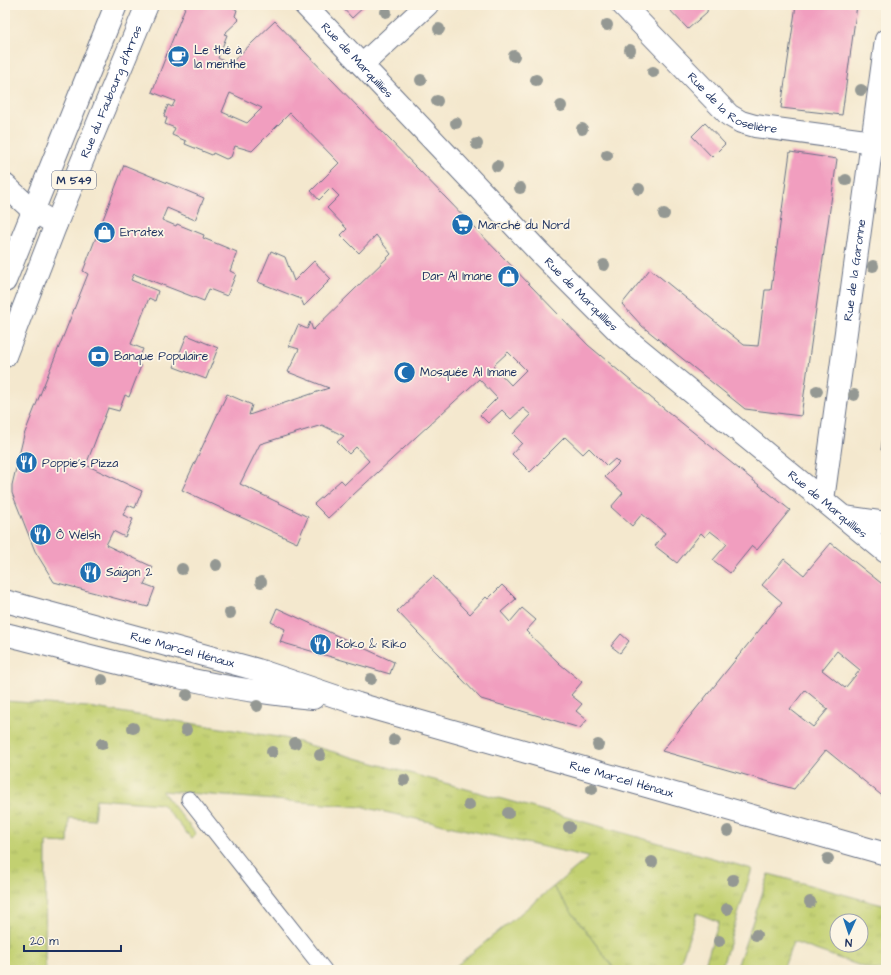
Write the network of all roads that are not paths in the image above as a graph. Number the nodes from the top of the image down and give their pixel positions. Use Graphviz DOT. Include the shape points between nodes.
graph roads {
  1 [pos="116,5"];
  2 [pos="147,5"];
  3 [pos="305,5"];
  4 [pos="427,5"];
  5 [pos="623,5"];
  6 [pos="886,40"];
  7 [pos="362,65"];
  8 [pos="873,142"];
  9 [pos="5,185"];
  10 [pos="32,210"];
  11 [pos="56,224"];
  12 [pos="5,281"];
  13 [pos="5,356"];
  14 [pos="822,500"];
  15 [pos="844,517"];
  16 [pos="886,523"];
  17 [pos="886,552"];
  18 [pos="5,600"];
  19 [pos="5,634"];
  20 [pos="358,704"];
  21 [pos="189,799"];
  22 [pos="886,854"];
  23 [pos="324,970"];
  1 -- 10 [label="street, M 549"];
  2 -- 11 [label="street, Rue du Faubourg d'Arras / M 549"];
  3 -- 7 [label="street, Rue de Marquillies"];
  4 -- 7 [label="street"];
  5 -- 8 [label="street, Rue de la Roselière" via="729,115 741,122"];
  6 -- 8 [label="street, Rue de la Garonne"];
  7 -- 14 [label="street, Rue de Marquillies" via="541,254 622,335"];
  8 -- 14 [label="street, Rue de la Garonne"];
  9 -- 10 [label="street"];
  10 -- 11 [label="street"];
  10 -- 12 [label="street, M 549"];
  11 -- 13 [label="street, Rue du Faubourg d'Arras / M 549"];
  14 -- 15 [label="street, Rue de Marquillies"];
  15 -- 16 [label="street"];
  15 -- 17 [label="street, Rue de Marquillies"];
  18 -- 20 [label="street, Rue Marcel Hénaux" via="258,670"];
  19 -- 20 [label="street, Rue Marcel Hénaux" via="194,682"];
  20 -- 22 [label="street, Rue Marcel Hénaux"];
  21 -- 23 [label="lane"];
}
